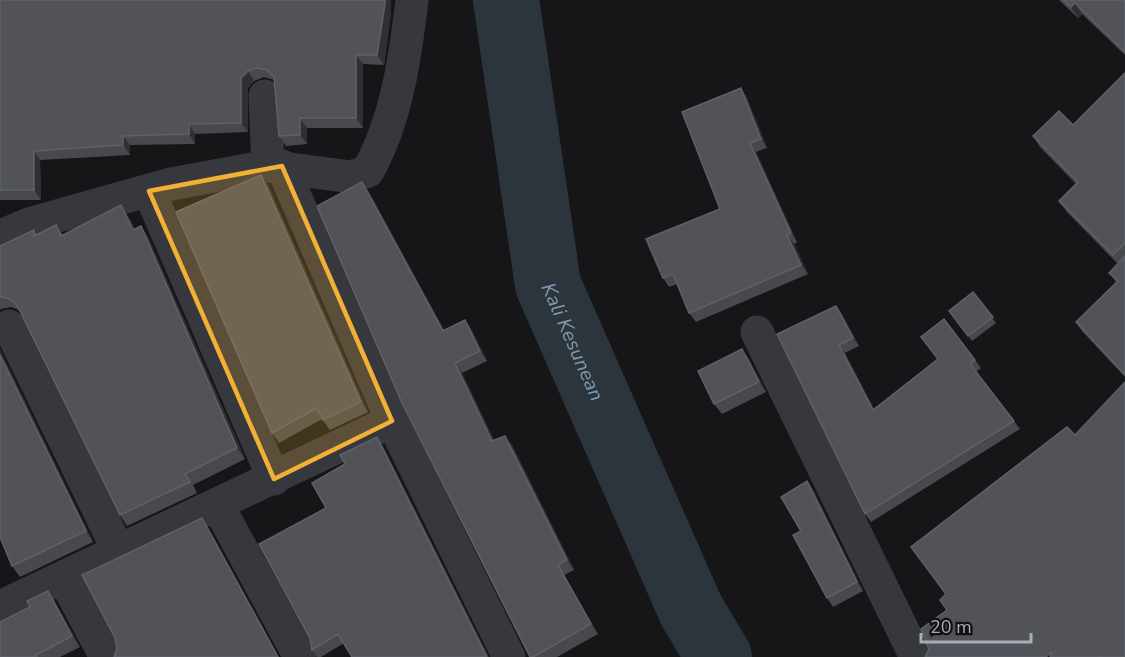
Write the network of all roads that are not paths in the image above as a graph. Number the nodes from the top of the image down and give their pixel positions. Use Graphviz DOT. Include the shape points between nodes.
graph roads {
  1 [pos="412,0"];
  2 [pos="265,96"];
  3 [pos="275,166"];
  4 [pos="149,191"];
  5 [pos="0,236"];
  6 [pos="9,326"];
  7 [pos="757,332"];
  8 [pos="392,421"];
  9 [pos="274,479"];
  10 [pos="217,504"];
  11 [pos="119,552"];
  12 [pos="64,578"];
  13 [pos="0,607"];
  14 [pos="106,657"];
  15 [pos="300,657"];
  16 [pos="509,657"];
  17 [pos="916,657"];
  1 -- 3 [label="street" via="390,124 368,171 351,177"];
  2 -- 3 [label="street"];
  3 -- 4 [label="street"];
  3 -- 8 [label="street"];
  4 -- 5 [label="street" via="29,224"];
  4 -- 9 [label="street"];
  6 -- 11 [label="street"];
  7 -- 17 [label="street"];
  8 -- 9 [label="street"];
  8 -- 16 [label="street"];
  9 -- 10 [label="street"];
  10 -- 11 [label="street"];
  10 -- 15 [label="street"];
  11 -- 12 [label="street"];
  12 -- 13 [label="street"];
  12 -- 14 [label="street"];
}
